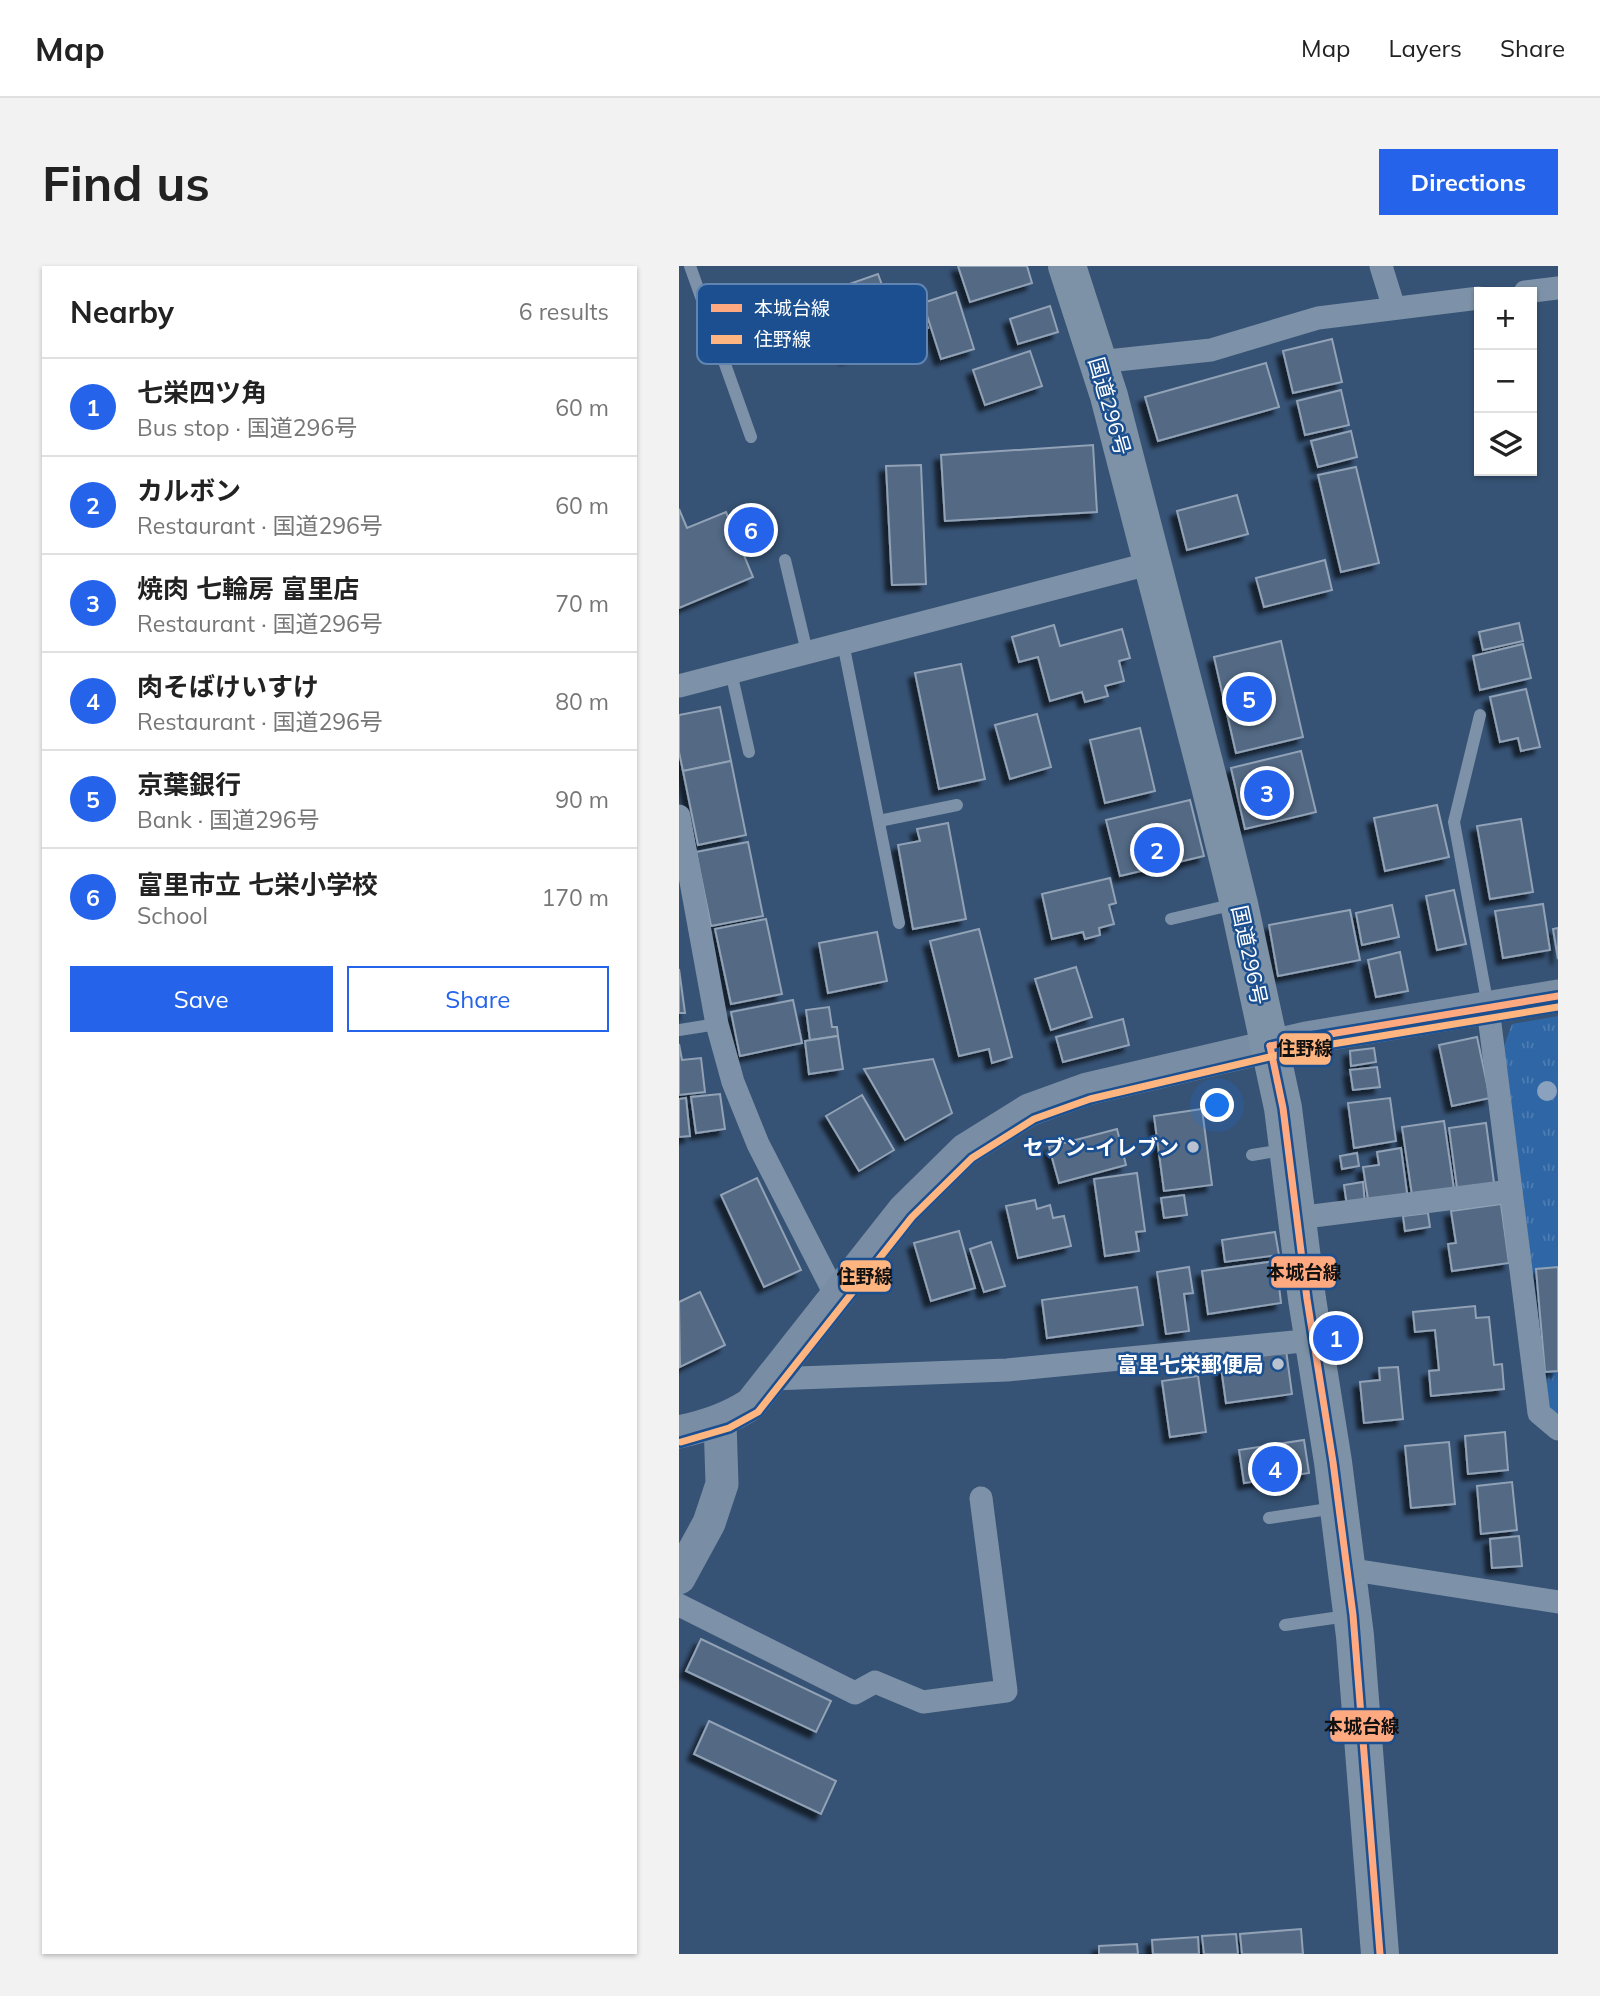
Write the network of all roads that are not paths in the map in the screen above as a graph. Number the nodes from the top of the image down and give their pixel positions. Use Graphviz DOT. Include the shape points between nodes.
graph roads {
  1 [pos="690,266"];
  2 [pos="1067,266"];
  3 [pos="1381,266"];
  4 [pos="697,286"];
  5 [pos="1558,288"];
  6 [pos="1537,291"];
  7 [pos="1474,299"];
  8 [pos="1394,308"];
  9 [pos="1098,362"];
  10 [pos="725,364"];
  11 [pos="751,437"];
  12 [pos="785,560"];
  13 [pos="1152,563"];
  14 [pos="843,643"];
  15 [pos="807,652"];
  16 [pos="731,672"];
  17 [pos="679,686"];
  18 [pos="1480,715"];
  19 [pos="749,752"];
  20 [pos="957,805"];
  21 [pos="679,816"];
  22 [pos="879,821"];
  23 [pos="1239,904"];
  24 [pos="1171,919"];
  25 [pos="899,923"];
  26 [pos="1558,996"];
  27 [pos="1488,1008"];
  28 [pos="717,1024"];
  29 [pos="679,1030"];
  30 [pos="1270,1046"];
  31 [pos="1511,1191"];
  32 [pos="1297,1218"];
  33 [pos="836,1296"];
  34 [pos="1314,1340"];
  35 [pos="773,1379"];
  36 [pos="720,1421"];
  37 [pos="1558,1429"];
  38 [pos="679,1432"];
  39 [pos="981,1498"];
  40 [pos="1339,1508"];
  41 [pos="1269,1518"];
  42 [pos="1347,1569"];
  43 [pos="679,1578"];
  44 [pos="1558,1602"];
  45 [pos="679,1605"];
  46 [pos="1353,1615"];
  47 [pos="1285,1625"];
  48 [pos="1380,1954"];
  1 -- 4 [label="lane"];
  2 -- 9 [label="highway, 国道296号"];
  3 -- 8 [label="street"];
  5 -- 6 [label="street"];
  7 -- 8 [label="street"];
  8 -- 9 [label="street" via="1318,318 1211,350"];
  9 -- 13 [label="highway, 国道296号"];
  10 -- 11 [label="lane"];
  12 -- 15 [label="lane"];
  13 -- 14 [label="street"];
  13 -- 23 [label="highway, 国道296号"];
  14 -- 15 [label="street"];
  14 -- 22 [label="lane"];
  15 -- 16 [label="street"];
  16 -- 17 [label="street"];
  16 -- 19 [label="lane"];
  18 -- 27 [label="lane" via="1454,822"];
  20 -- 22 [label="lane"];
  21 -- 28 [label="street"];
  22 -- 25 [label="lane"];
  23 -- 24 [label="lane"];
  23 -- 30 [label="highway, 国道296号"];
  26 -- 27 [label="street"];
  27 -- 30 [label="street"];
  27 -- 31 [label="street"];
  28 -- 29 [label="lane"];
  28 -- 33 [label="street" via="733,1082 758,1144"];
  30 -- 32 [label="highway, 国道296号" via="1283,1108 1270,1152"];
  30 -- 33 [label="street" via="1087,1090 1029,1110 965,1150 904,1210"];
  31 -- 32 [label="street"];
  31 -- 37 [label="street" via="1539,1413"];
  32 -- 34 [label="highway, 国道296号"];
  33 -- 35 [label="street"];
  34 -- 35 [label="street" via="1007,1370"];
  34 -- 40 [label="highway, 国道296号"];
  35 -- 36 [label="street" via="751,1404"];
  36 -- 38 [label="street"];
  36 -- 43 [label="street" via="722,1484 709,1522"];
  39 -- 45 [label="street" via="1006,1691 923,1702 875,1682 855,1693"];
  40 -- 41 [label="lane"];
  40 -- 42 [label="highway, 国道296号"];
  42 -- 44 [label="street"];
  42 -- 46 [label="highway, 国道296号"];
  46 -- 47 [label="lane"];
  46 -- 48 [label="highway, 国道296号"];
}
